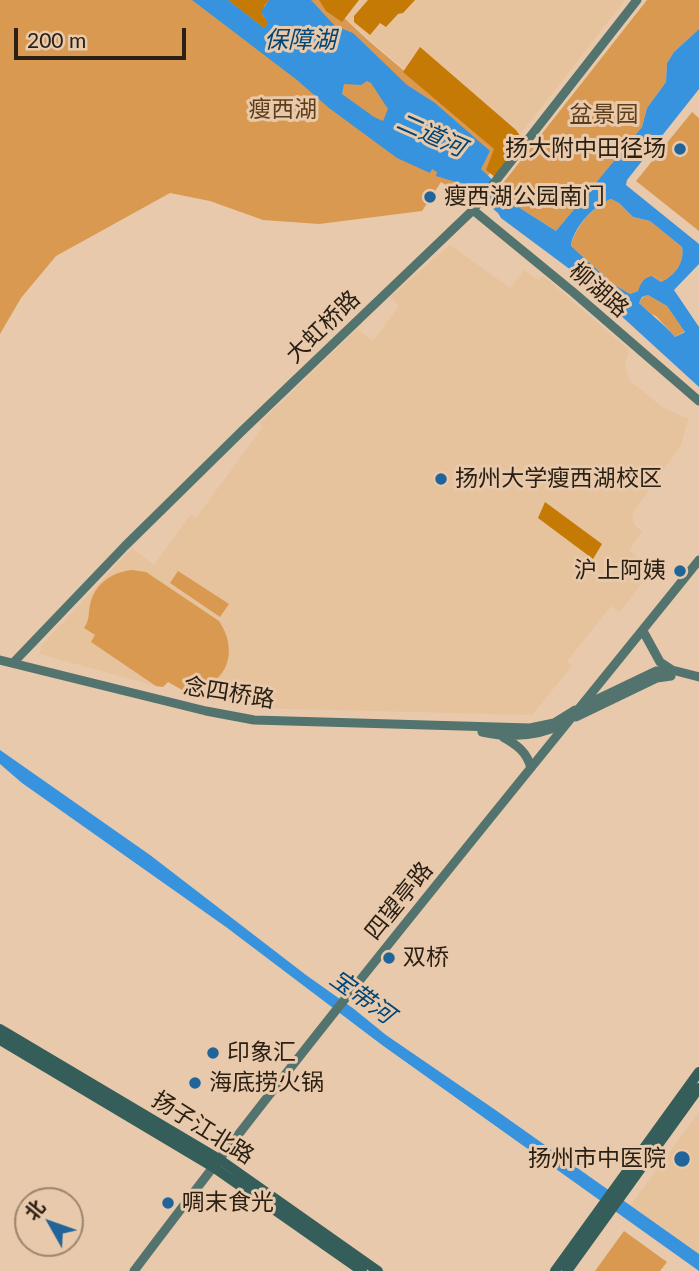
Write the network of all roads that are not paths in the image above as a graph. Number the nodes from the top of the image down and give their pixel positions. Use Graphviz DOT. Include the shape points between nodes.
graph roads {
  1 [pos="637,0"];
  2 [pos="476,207"];
  3 [pos="699,401"];
  4 [pos="699,560"];
  5 [pos="643,631"];
  6 [pos="0,660"];
  7 [pos="13,663"];
  8 [pos="672,670"];
  9 [pos="699,680"];
  10 [pos="582,706"];
  11 [pos="571,719"];
  12 [pos="456,727"];
  13 [pos="502,736"];
  14 [pos="531,768"];
  15 [pos="0,1029"];
  16 [pos="0,1040"];
  17 [pos="699,1072"];
  18 [pos="699,1088"];
  19 [pos="216,1163"];
  20 [pos="617,1193"];
  21 [pos="604,1212"];
  22 [pos="134,1271"];
  23 [pos="362,1271"];
  24 [pos="378,1271"];
  25 [pos="555,1271"];
  26 [pos="567,1271"];
  1 -- 2 [label="street, 大虹桥路"];
  2 -- 3 [label="street, 柳湖路"];
  2 -- 7 [label="street, 大虹桥路" via="193,479"];
  4 -- 5 [label="street, 四望亭路"];
  5 -- 8 [label="street" via="660,662"];
  5 -- 10 [label="street, 四望亭路"];
  6 -- 7 [label="street, 念四桥路"];
  7 -- 12 [label="street, 念四桥路" via="254,720"];
  8 -- 9 [label="street"];
  8 -- 10 [label="street, 念四桥路" via="656,671"];
  9 -- 11 [label="street, 念四桥路" via="670,675 657,678"];
  10 -- 11 [label="street, 四望亭路"];
  10 -- 12 [label="street, 念四桥路" via="554,723 530,728"];
  11 -- 13 [label="street, 念四桥路" via="531,735"];
  11 -- 14 [label="street, 四望亭路"];
  12 -- 13 [label="street, 念四桥路"];
  13 -- 14 [label="street" via="529,758"];
  14 -- 19 [label="street, 四望亭路"];
  15 -- 19 [label="main road, 扬子江北路"];
  16 -- 19 [label="main road, 扬子江北路"];
  17 -- 20 [label="main road"];
  18 -- 20 [label="main road"];
  19 -- 22 [label="street, 四望亭路"];
  19 -- 23 [label="main road, 扬子江北路"];
  19 -- 24 [label="main road, 扬子江北路"];
  20 -- 21 [label="main road"];
  21 -- 25 [label="main road"];
  21 -- 26 [label="main road"];
}
